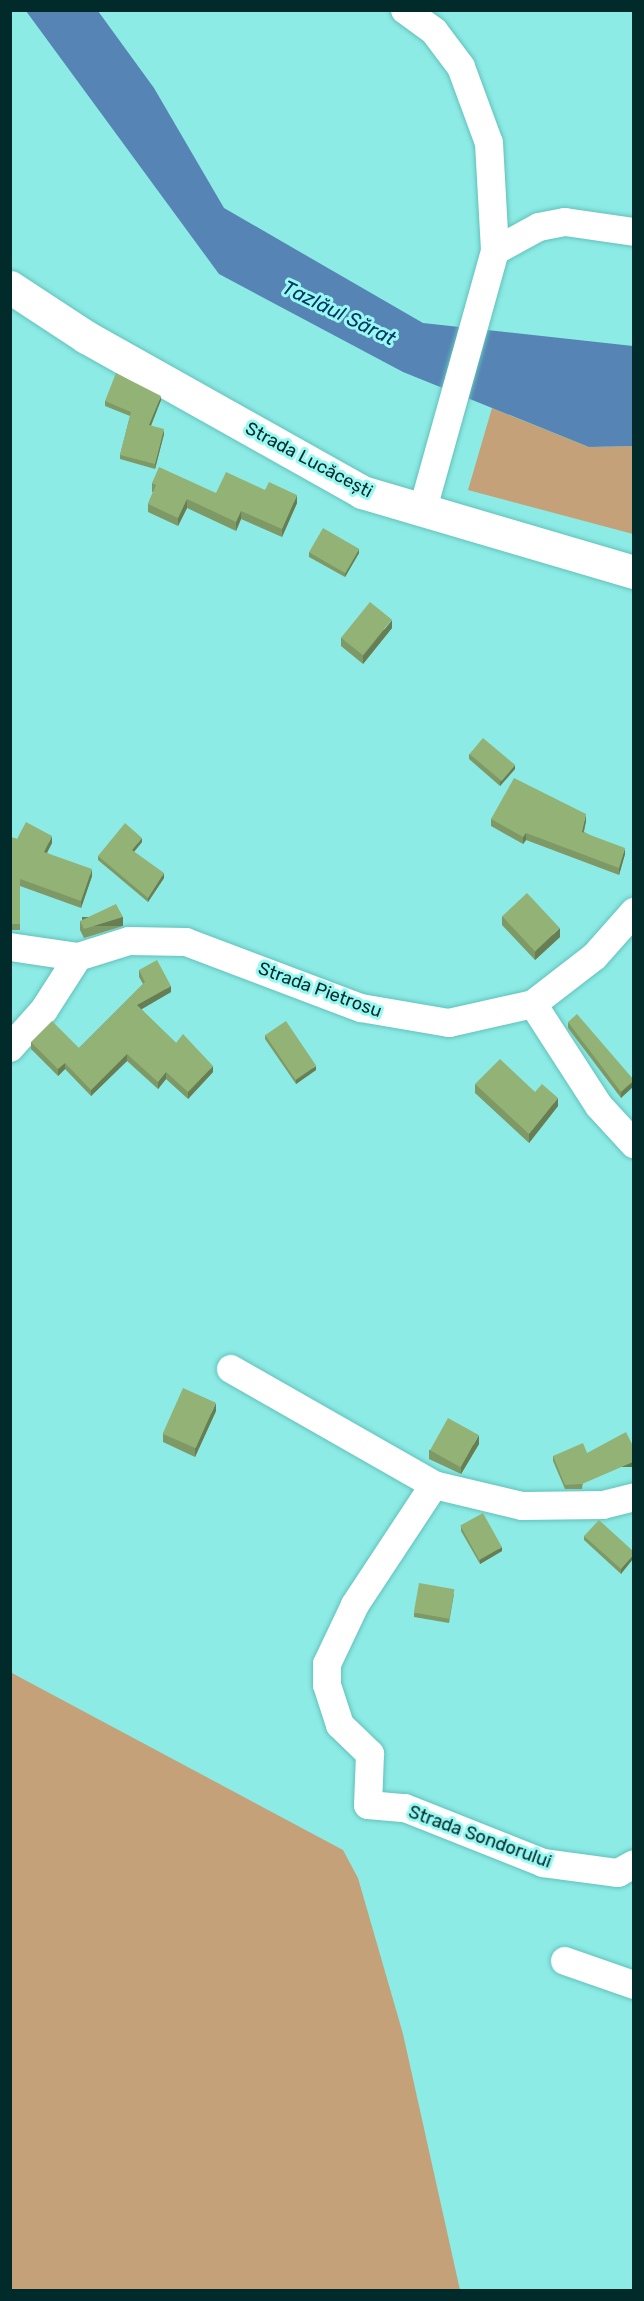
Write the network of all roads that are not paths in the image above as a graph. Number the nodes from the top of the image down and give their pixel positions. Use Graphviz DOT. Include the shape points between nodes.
graph roads {
  1 [pos="405,10"];
  2 [pos="439,21"];
  3 [pos="633,232"];
  4 [pos="495,251"];
  5 [pos="10,287"];
  6 [pos="423,509"];
  7 [pos="633,572"];
  8 [pos="633,912"];
  9 [pos="10,947"];
  10 [pos="78,957"];
  11 [pos="533,1004"];
  12 [pos="10,1048"];
  13 [pos="633,1144"];
  14 [pos="231,1369"];
  15 [pos="434,1485"];
  16 [pos="633,1497"];
  17 [pos="633,1864"];
  18 [pos="565,1961"];
  19 [pos="633,1984"];
  1 -- 2 [label="street"];
  2 -- 4 [label="street" via="489,143"];
  3 -- 4 [label="street" via="565,222 539,227"];
  4 -- 6 [label="street"];
  5 -- 6 [label="main road, Strada Lucăcești" via="86,337 362,492"];
  6 -- 7 [label="main road, Strada Lucăcești"];
  8 -- 11 [label="street, Strada Pietrosu" via="595,956"];
  9 -- 10 [label="street, Strada Pietrosu"];
  10 -- 11 [label="street, Strada Pietrosu" via="129,941 186,942 325,996 423,1021 472,1020"];
  10 -- 12 [label="street"];
  11 -- 13 [label="street" via="599,1106"];
  14 -- 15 [label="street"];
  15 -- 16 [label="street" via="522,1506 603,1505"];
  15 -- 17 [label="street, Strada Sondorului" via="355,1605 327,1664 327,1685 340,1725 370,1754 368,1805 405,1808 543,1863 618,1873"];
  18 -- 19 [label="street"];
}
